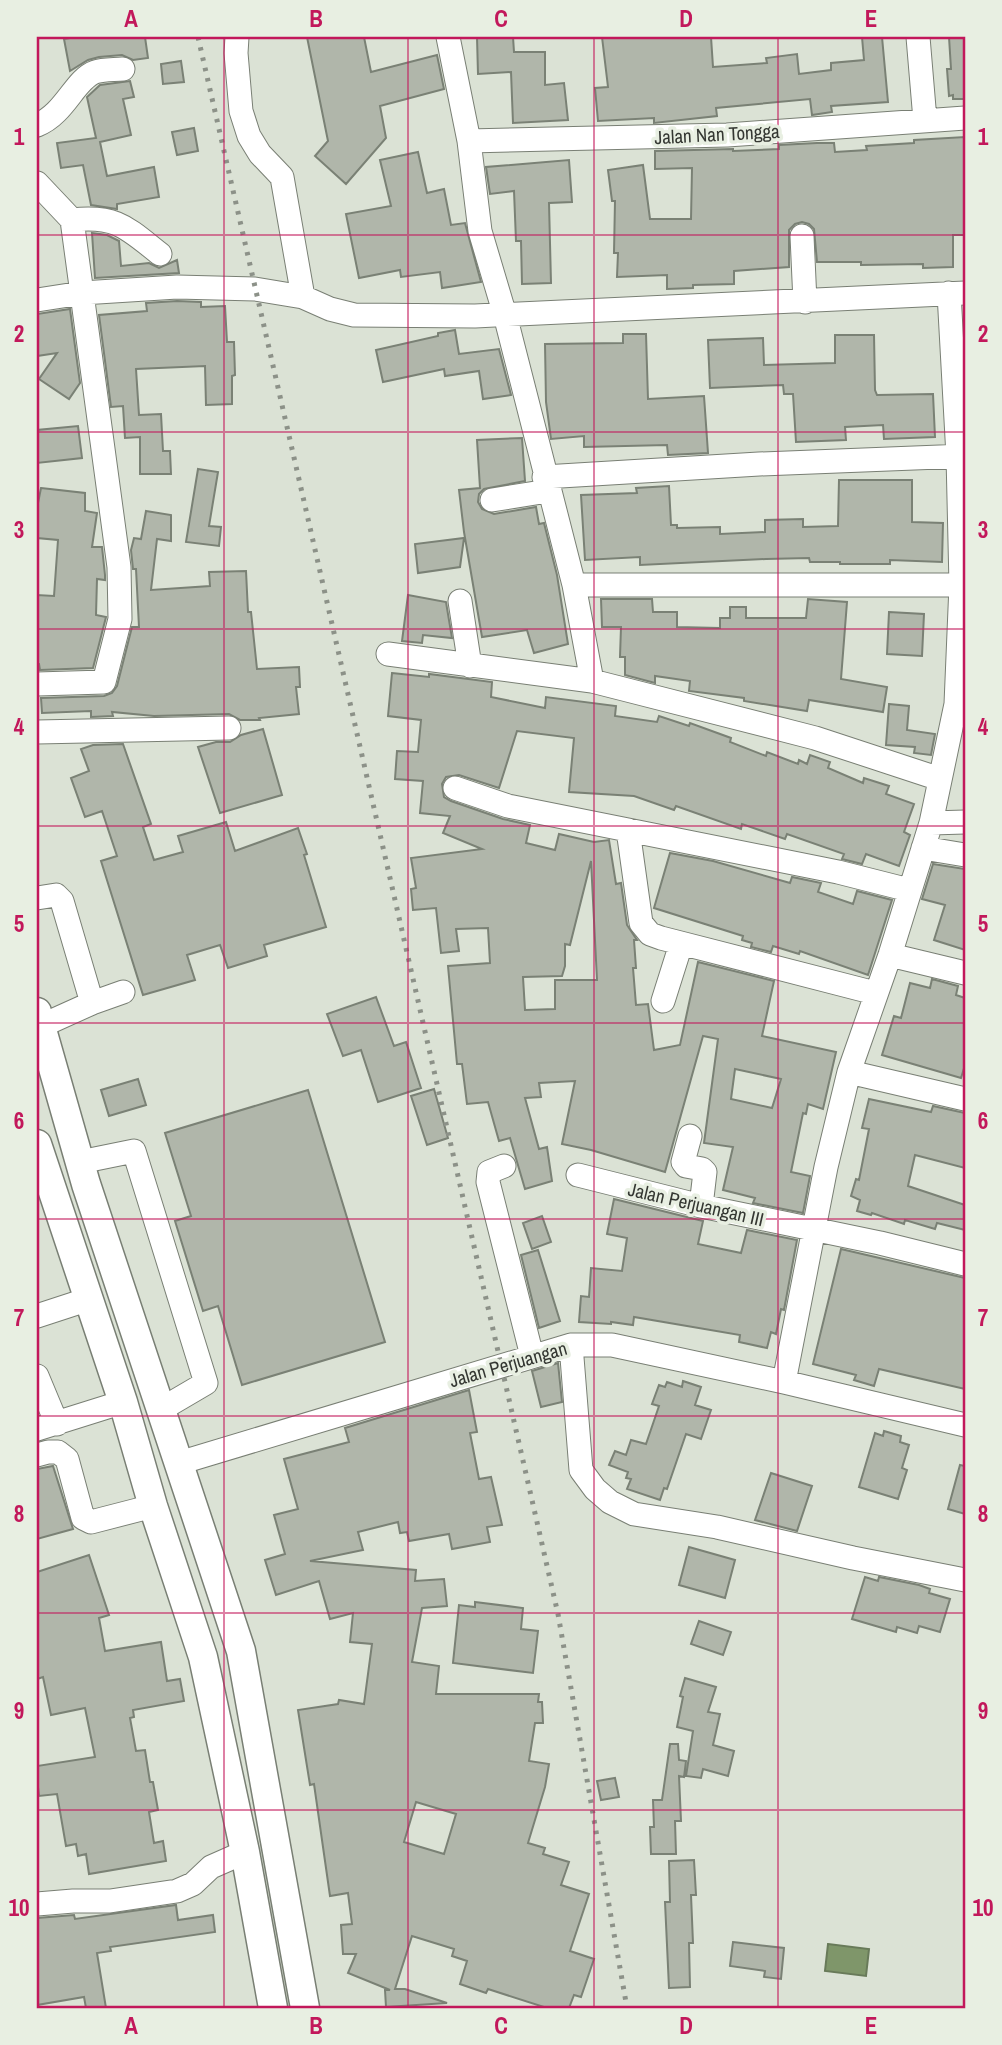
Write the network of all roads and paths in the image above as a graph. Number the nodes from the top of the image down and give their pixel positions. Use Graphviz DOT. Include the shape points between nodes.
graph roads {
  1 [pos="237,37"];
  2 [pos="448,37"];
  3 [pos="918,37"];
  4 [pos="123,69"];
  5 [pos="965,118"];
  6 [pos="925,120"];
  7 [pos="37,125"];
  8 [pos="469,141"];
  9 [pos="37,183"];
  10 [pos="72,220"];
  11 [pos="802,236"];
  12 [pos="160,254"];
  13 [pos="82,293"];
  14 [pos="957,293"];
  15 [pos="303,297"];
  16 [pos="37,300"];
  17 [pos="805,302"];
  18 [pos="505,315"];
  19 [pos="962,456"];
  20 [pos="546,484"];
  21 [pos="492,500"];
  22 [pos="574,585"];
  23 [pos="963,585"];
  24 [pos="460,601"];
  25 [pos="388,654"];
  26 [pos="470,666"];
  27 [pos="592,681"];
  28 [pos="37,684"];
  29 [pos="229,728"];
  30 [pos="37,732"];
  31 [pos="940,779"];
  32 [pos="456,788"];
  33 [pos="965,822"];
  34 [pos="931,823"];
  35 [pos="628,830"];
  36 [pos="923,848"];
  37 [pos="965,855"];
  38 [pos="909,890"];
  39 [pos="37,898"];
  40 [pos="681,944"];
  41 [pos="890,955"];
  42 [pos="965,973"];
  43 [pos="123,992"];
  44 [pos="875,993"];
  45 [pos="663,1001"];
  46 [pos="92,1003"];
  47 [pos="39,1019"];
  48 [pos="849,1072"];
  49 [pos="965,1099"];
  50 [pos="690,1136"];
  51 [pos="37,1144"];
  52 [pos="80,1162"];
  53 [pos="504,1166"];
  54 [pos="578,1175"];
  55 [pos="45,1198"];
  56 [pos="701,1206"];
  57 [pos="814,1231"];
  58 [pos="965,1264"];
  59 [pos="89,1299"];
  60 [pos="37,1316"];
  61 [pos="571,1345"];
  62 [pos="532,1356"];
  63 [pos="37,1376"];
  64 [pos="784,1382"];
  65 [pos="123,1402"];
  66 [pos="160,1410"];
  67 [pos="965,1425"];
  68 [pos="47,1427"];
  69 [pos="37,1455"];
  70 [pos="179,1463"];
  71 [pos="153,1506"];
  72 [pos="965,1580"];
  73 [pos="246,1852"];
  74 [pos="37,1904"];
  75 [pos="272,2008"];
  76 [pos="305,2008"];
  1 -- 15 [label="street" via="241,111 260,155 282,177"];
  2 -- 8 [label="street"];
  3 -- 6 [label="street"];
  4 -- 7 [label="street" via="93,72 66,103"];
  5 -- 6 [label="street, Jalan Nan Tongga"];
  6 -- 8 [label="street, Jalan Nan Tongga" via="727,135"];
  8 -- 18 [label="street" via="480,231"];
  9 -- 10 [label="street"];
  10 -- 12 [label="street" via="115,222"];
  10 -- 13 [label="street"];
  11 -- 17 [label="street"];
  13 -- 15 [label="street" via="177,287 255,289"];
  13 -- 16 [label="street"];
  13 -- 28 [label="street" via="118,554 120,619 104,682"];
  14 -- 17 [label="street"];
  14 -- 19 [label="street"];
  15 -- 18 [label="street" via="354,315"];
  17 -- 18 [label="street"];
  18 -- 20 [label="street"];
  19 -- 20 [label="street" via="758,464"];
  19 -- 23 [label="street"];
  20 -- 21 [label="street"];
  20 -- 22 [label="street"];
  22 -- 23 [label="street"];
  22 -- 27 [label="street"];
  23 -- 31 [label="street" via="956,704"];
  24 -- 26 [label="street"];
  25 -- 26 [label="street"];
  26 -- 27 [label="street"];
  27 -- 31 [label="street" via="815,738"];
  29 -- 30 [label="street"];
  31 -- 34 [label="street"];
  32 -- 35 [label="street" via="508,806"];
  33 -- 34 [label="street"];
  34 -- 36 [label="street"];
  35 -- 38 [label="street"];
  35 -- 40 [label="street" via="641,923 650,934"];
  36 -- 37 [label="street"];
  36 -- 38 [label="street"];
  38 -- 41 [label="street"];
  39 -- 46 [label="street" via="56,895 62,901"];
  40 -- 44 [label="street"];
  40 -- 45 [label="street"];
  41 -- 42 [label="street"];
  41 -- 44 [label="street"];
  43 -- 46 [label="street"];
  44 -- 48 [label="street"];
  46 -- 47 [label="street"];
  47 -- 52 [label="main road"];
  48 -- 49 [label="street"];
  48 -- 57 [label="street"];
  50 -- 56 [label="street" via="683,1162 705,1172"];
  51 -- 55 [label="main road"];
  52 -- 66 [label="main road"];
  52 -- 66 [label="street" via="134,1151 206,1383"];
  53 -- 62 [label="street" via="489,1172 488,1182"];
  54 -- 56 [label="street, Jalan Perjuangan III"];
  55 -- 59 [label="main road"];
  56 -- 57 [label="street, Jalan Perjuangan III"];
  57 -- 58 [label="street, Jalan Perjuangan III"];
  57 -- 64 [label="street"];
  59 -- 60 [label="street"];
  59 -- 65 [label="main road"];
  61 -- 62 [label="street, Jalan Perjuangan"];
  61 -- 64 [label="street, Jalan Perjuangan" via="611,1345"];
  61 -- 72 [label="street" via="581,1469 610,1502 634,1514"];
  62 -- 70 [label="street, Jalan Perjuangan"];
  63 -- 68 [label="street"];
  64 -- 67 [label="street, Jalan Perjuangan"];
  65 -- 68 [label="street"];
  65 -- 71 [label="main road"];
  66 -- 70 [label="main road"];
  69 -- 71 [label="street" via="58,1452 66,1459 86,1522"];
  70 -- 76 [label="main road" via="242,1651"];
  71 -- 73 [label="main road" via="203,1657"];
  73 -- 74 [label="street" via="211,1867 193,1884 177,1891 110,1901"];
  73 -- 75 [label="main road"];
}
